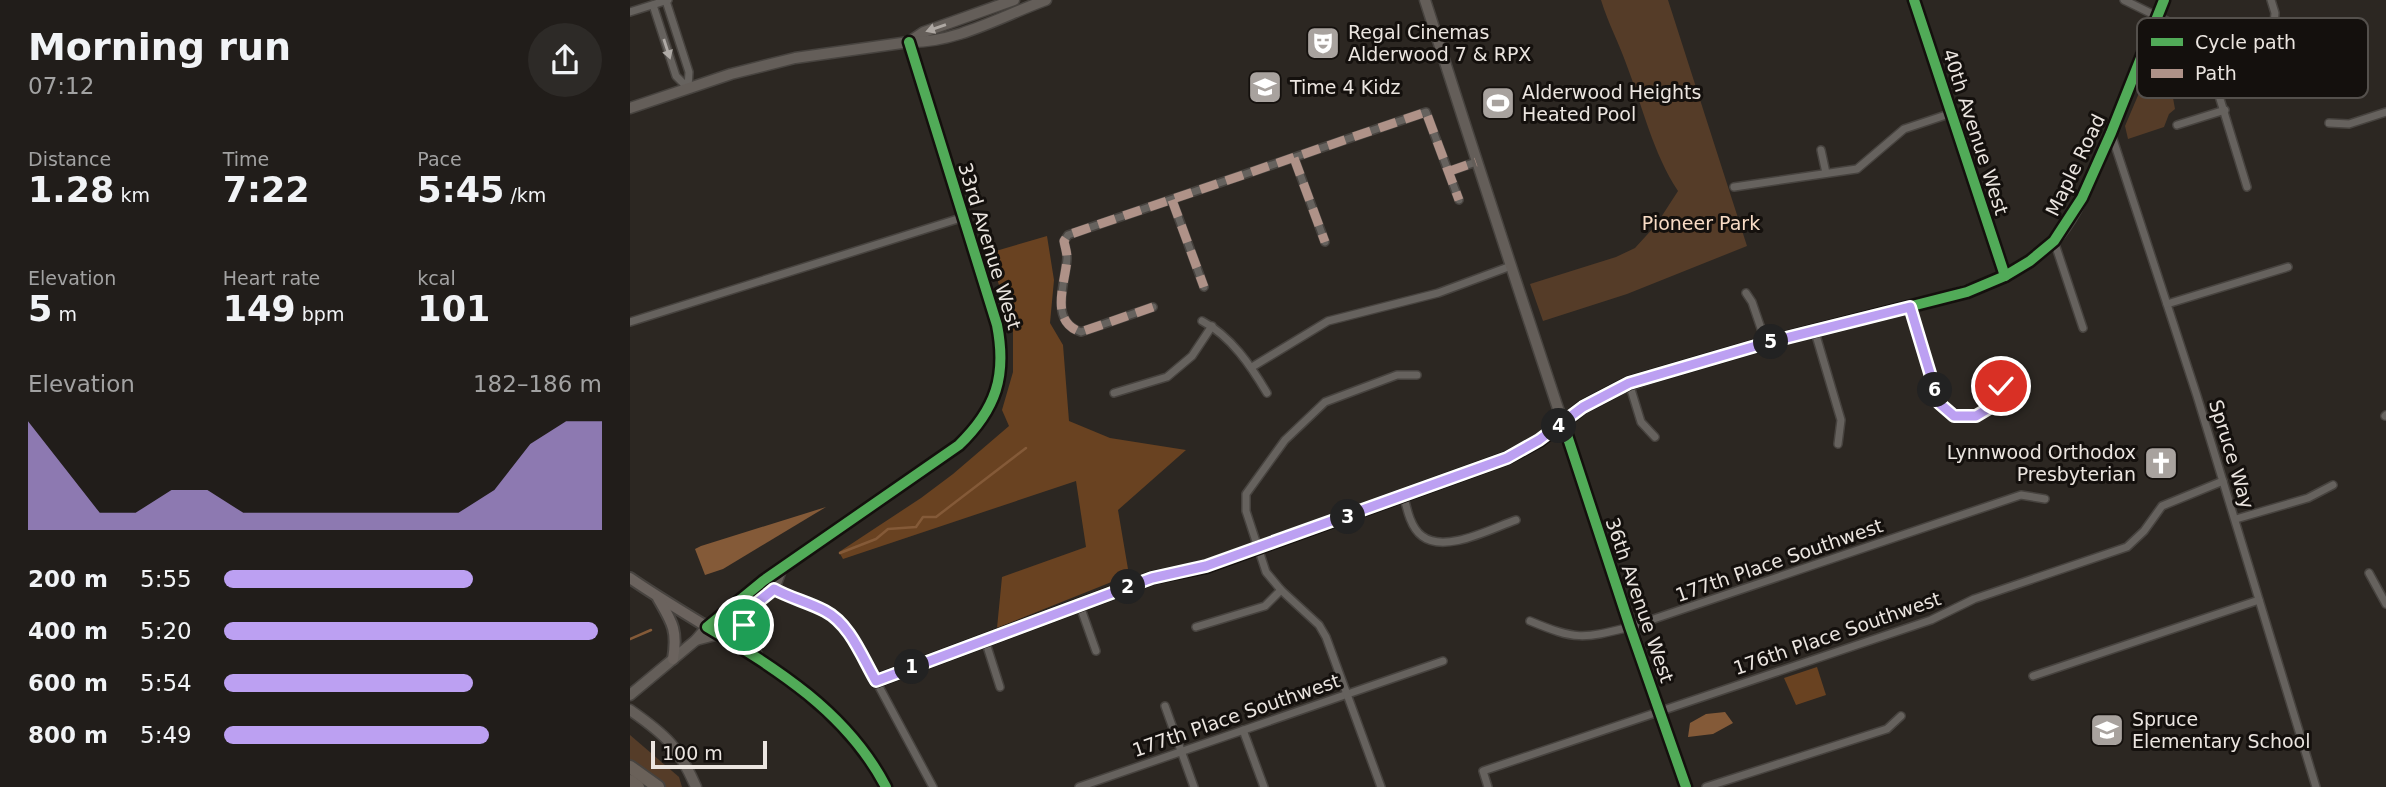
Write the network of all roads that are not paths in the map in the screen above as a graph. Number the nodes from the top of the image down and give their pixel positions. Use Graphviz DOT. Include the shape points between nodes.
graph roads {
  1 [pos="667,0"];
  2 [pos="1014,0"];
  3 [pos="1046,0"];
  4 [pos="1425,0"];
  5 [pos="1914,0"];
  6 [pos="2124,0"];
  7 [pos="2164,0"];
  8 [pos="2271,0"];
  9 [pos="653,5"];
  10 [pos="630,12"];
  11 [pos="2157,17"];
  12 [pos="2275,18"];
  13 [pos="909,42"];
  14 [pos="2137,69"];
  15 [pos="688,88"];
  16 [pos="2221,98"];
  17 [pos="630,108"];
  18 [pos="2225,110"];
  19 [pos="2386,112"];
  20 [pos="1952,113"];
  21 [pos="2329,122"];
  22 [pos="2176,125"];
  23 [pos="2112,133"];
  24 [pos="1821,150"];
  25 [pos="1294,158"];
  26 [pos="1476,162"];
  27 [pos="1450,171"];
  28 [pos="1826,173"];
  29 [pos="1734,187"];
  30 [pos="2247,187"];
  31 [pos="1172,200"];
  32 [pos="1459,200"];
  33 [pos="964,217"];
  34 [pos="2054,241"];
  35 [pos="1325,242"];
  36 [pos="1511,266"];
  37 [pos="2288,267"];
  38 [pos="2005,276"];
  39 [pos="1204,287"];
  40 [pos="1746,293"];
  41 [pos="2167,304"];
  42 [pos="1153,307"];
  43 [pos="1910,307"];
  44 [pos="1202,321"];
  45 [pos="630,322"];
  46 [pos="1212,326"];
  47 [pos="2083,328"];
  48 [pos="1815,332"];
  49 [pos="1766,343"];
  50 [pos="1252,367"];
  51 [pos="2001,374"];
  52 [pos="1417,376"];
  53 [pos="1629,383"];
  54 [pos="1114,393"];
  55 [pos="1267,393"];
  56 [pos="1563,423"];
  57 [pos="1655,437"];
  58 [pos="1838,444"];
  59 [pos="2223,481"];
  60 [pos="2333,485"];
  61 [pos="1404,497"];
  62 [pos="2045,499"];
  63 [pos="2236,519"];
  64 [pos="1516,520"];
  65 [pos="1257,549"];
  66 [pos="782,569"];
  67 [pos="2369,573"];
  68 [pos="630,578"];
  69 [pos="763,581"];
  70 [pos="774,589"];
  71 [pos="1281,590"];
  72 [pos="656,596"];
  73 [pos="2259,600"];
  74 [pos="2386,604"];
  75 [pos="1080,606"];
  76 [pos="752,607"];
  77 [pos="1530,621"];
  78 [pos="706,627"];
  79 [pos="1196,627"];
  80 [pos="1630,627"];
  81 [pos="719,634"];
  82 [pos="696,640"];
  83 [pos="985,640"];
  84 [pos="1096,651"];
  85 [pos="758,658"];
  86 [pos="673,659"];
  87 [pos="1443,661"];
  88 [pos="2033,677"];
  89 [pos="876,681"];
  90 [pos="1000,687"];
  91 [pos="1347,692"];
  92 [pos="630,695"];
  93 [pos="1165,706"];
  94 [pos="630,710"];
  95 [pos="1660,711"];
  96 [pos="1901,716"];
  97 [pos="1243,730"];
  98 [pos="1182,752"];
  99 [pos="630,767"];
  100 [pos="630,781"];
  101 [pos="638,787"];
  102 [pos="658,787"];
  103 [pos="696,787"];
  104 [pos="886,787"];
  105 [pos="933,787"];
  106 [pos="1079,787"];
  107 [pos="1194,787"];
  108 [pos="1264,787"];
  109 [pos="1381,787"];
  110 [pos="1488,787"];
  111 [pos="1686,787"];
  112 [pos="1706,787"];
  113 [pos="2316,787"];
  1 -- 9 [label="street"];
  1 -- 15 [label="street" via="689,72"];
  2 -- 13 [label="street, one-way" via="924,32"];
  3 -- 13 [label="street" via="939,40"];
  4 -- 26 [label="street, 36th Avenue West"];
  5 -- 20 [label="street, 40th Avenue West"];
  6 -- 11 [label="street"];
  7 -- 11 [label="street, Maple Road"];
  8 -- 12 [label="street"];
  9 -- 10 [label="street"];
  9 -- 15 [label="street, one-way" via="676,76"];
  13 -- 15 [label="street" via="795,58"];
  13 -- 33 [label="street, 33rd Avenue West"];
  14 -- 23 [label="street, Maple Road"];
  15 -- 17 [label="street"];
  16 -- 18 [label="street"];
  18 -- 22 [label="street"];
  18 -- 30 [label="street"];
  19 -- 21 [label="street" via="2349,124"];
  20 -- 28 [label="street" via="1905,129 1857,169"];
  20 -- 38 [label="street, 40th Avenue West"];
  23 -- 34 [label="street, Maple Road" via="2082,198"];
  23 -- 41 [label="street, Spruce Way"];
  24 -- 28 [label="street"];
  25 -- 27 [label="street" via="1426,112"];
  25 -- 31 [label="street"];
  25 -- 35 [label="street"];
  26 -- 27 [label="street"];
  26 -- 36 [label="street, 36th Avenue West"];
  27 -- 32 [label="street"];
  28 -- 29 [label="street"];
  31 -- 39 [label="street"];
  31 -- 42 [label="street" via="1068,235 1064,241 1068,255 1061,309 1072,329 1081,332"];
  33 -- 45 [label="street"];
  33 -- 66 [label="street, 33rd Avenue West" via="1001,346 1001,370 987,413 959,445"];
  34 -- 38 [label="street, Maple Road"];
  34 -- 47 [label="street"];
  36 -- 50 [label="street" via="1438,293 1328,321"];
  36 -- 56 [label="street, 36th Avenue West"];
  37 -- 41 [label="street"];
  38 -- 43 [label="street, Maple Road"];
  40 -- 49 [label="street"];
  41 -- 59 [label="street, Spruce Way"];
  43 -- 48 [label="street, Maple Road"];
  43 -- 51 [label="street" via="1939,403 1954,416 1976,416 1996,404"];
  44 -- 46 [label="street"];
  46 -- 50 [label="street"];
  46 -- 54 [label="street" via="1192,356 1167,377"];
  48 -- 49 [label="street, Maple Road"];
  48 -- 58 [label="street" via="1840,420"];
  49 -- 53 [label="street, Maple Road"];
  50 -- 55 [label="street"];
  52 -- 65 [label="street" via="1397,375 1325,402 1285,440 1246,494"];
  53 -- 56 [label="street, Maple Road"];
  53 -- 57 [label="street" via="1641,422"];
  56 -- 61 [label="street" via="1507,458"];
  56 -- 80 [label="street, 36th Avenue West"];
  59 -- 63 [label="street, Spruce Way"];
  59 -- 95 [label="street, 176th Place Southwest" via="2162,506 2127,547 1974,598 1931,620"];
  60 -- 63 [label="street" via="2308,498"];
  61 -- 64 [label="street" via="1421,535 1441,543"];
  61 -- 65 [label="street"];
  62 -- 80 [label="street, 177th Place Southwest" via="2021,495"];
  63 -- 73 [label="street, Spruce Way"];
  65 -- 71 [label="street" via="1266,572"];
  65 -- 75 [label="street" via="1152,578"];
  66 -- 69 [label="street, 33rd Avenue West"];
  66 -- 70 [label="street"];
  67 -- 74 [label="street"];
  68 -- 72 [label="main road"];
  69 -- 70 [label="street"];
  69 -- 78 [label="street, 33rd Avenue West"];
  70 -- 76 [label="street"];
  70 -- 89 [label="street" via="839,620"];
  71 -- 79 [label="street" via="1265,606"];
  71 -- 91 [label="street" via="1320,625"];
  72 -- 78 [label="main road"];
  72 -- 86 [label="main road" via="674,626"];
  73 -- 88 [label="street"];
  73 -- 113 [label="street, Spruce Way"];
  75 -- 83 [label="street"];
  75 -- 84 [label="street"];
  76 -- 81 [label="street"];
  76 -- 85 [label="main road" via="744,629"];
  77 -- 80 [label="street, 177th Place Southwest" via="1576,637"];
  78 -- 81 [label="main road"];
  78 -- 82 [label="street"];
  80 -- 95 [label="street, 36th Avenue West"];
  81 -- 82 [label="street"];
  81 -- 85 [label="main road"];
  82 -- 86 [label="street"];
  83 -- 89 [label="street"];
  83 -- 90 [label="street"];
  85 -- 104 [label="main road" via="845,727"];
  86 -- 92 [label="street"];
  87 -- 91 [label="street, 177th Place Southwest"];
  89 -- 105 [label="street"];
  91 -- 97 [label="street, 177th Place Southwest"];
  91 -- 109 [label="street"];
  93 -- 98 [label="street"];
  94 -- 103 [label="street" via="672,743"];
  95 -- 110 [label="street, 176th Place Southwest" via="1483,771"];
  95 -- 111 [label="street, 36th Avenue West"];
  96 -- 112 [label="street" via="1887,729"];
  97 -- 98 [label="street, 177th Place Southwest"];
  97 -- 108 [label="street"];
  98 -- 106 [label="street, 177th Place Southwest"];
  98 -- 107 [label="street"];
  99 -- 102 [label="highway"];
  100 -- 101 [label="highway"];
}
